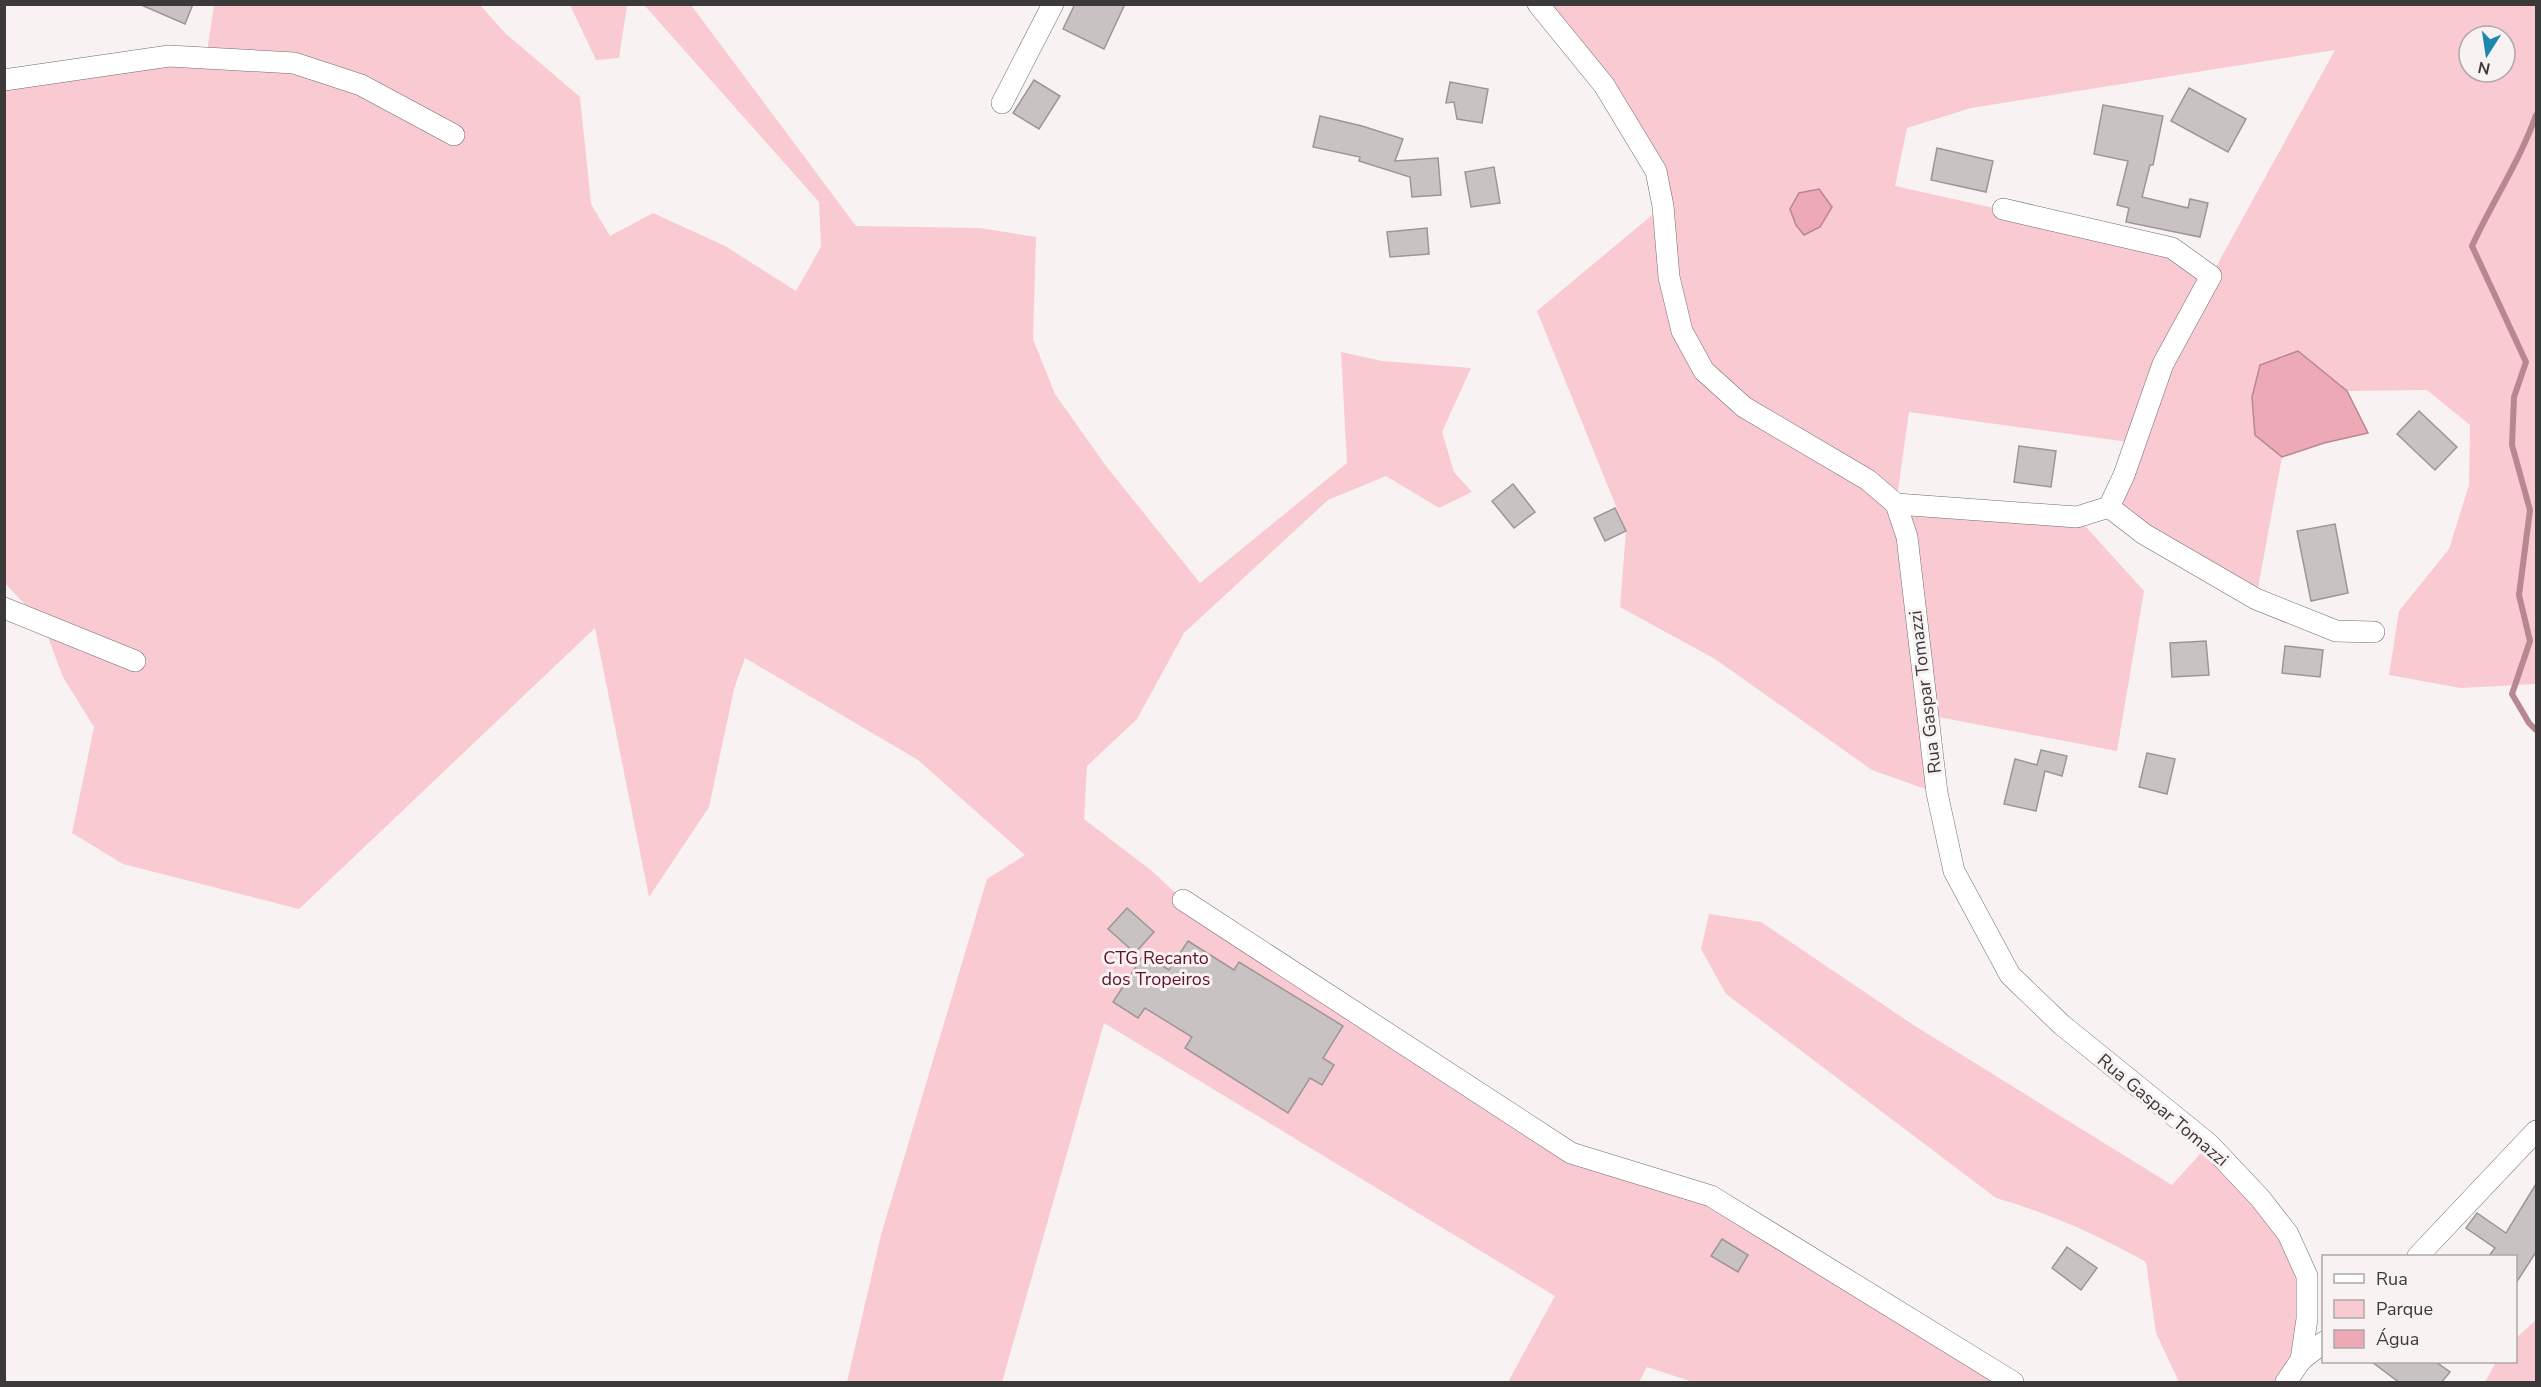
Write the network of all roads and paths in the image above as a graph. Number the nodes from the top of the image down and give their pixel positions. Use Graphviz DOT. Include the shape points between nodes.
graph roads {
  1 [pos="1053,4"];
  2 [pos="1538,4"];
  3 [pos="4,80"];
  4 [pos="1002,103"];
  5 [pos="454,135"];
  6 [pos="2003,209"];
  7 [pos="1896,504"];
  8 [pos="2109,507"];
  9 [pos="4,608"];
  10 [pos="2374,632"];
  11 [pos="135,661"];
  12 [pos="1183,900"];
  13 [pos="2536,1131"];
  14 [pos="2420,1255"];
  15 [pos="2322,1344"];
  16 [pos="2301,1360"];
  17 [pos="2013,1383"];
  18 [pos="2286,1383"];
  1 -- 4 [label="street"];
  2 -- 7 [label="street" via="1604,85 1656,171 1670,278 1682,331 1704,371 1744,407 1868,480"];
  3 -- 5 [label="street" via="169,56 294,63 362,85"];
  6 -- 8 [label="street" via="2172,248 2211,276 2163,364 2124,476"];
  7 -- 8 [label="street" via="2077,517"];
  7 -- 16 [label="street, Rua Gaspar Tomazzi" via="1907,537 1937,793 1954,871 2010,975 2062,1025 2210,1144 2288,1234 2307,1276 2307,1319"];
  8 -- 10 [label="street" via="2144,534 2256,598 2336,631"];
  9 -- 11 [label="street"];
  12 -- 17 [label="street" via="1571,1153 1711,1196"];
  13 -- 14 [label="street"];
  15 -- 16 [label="street"];
  16 -- 18 [label="street, Rua Gaspar Tomazzi"];
}
